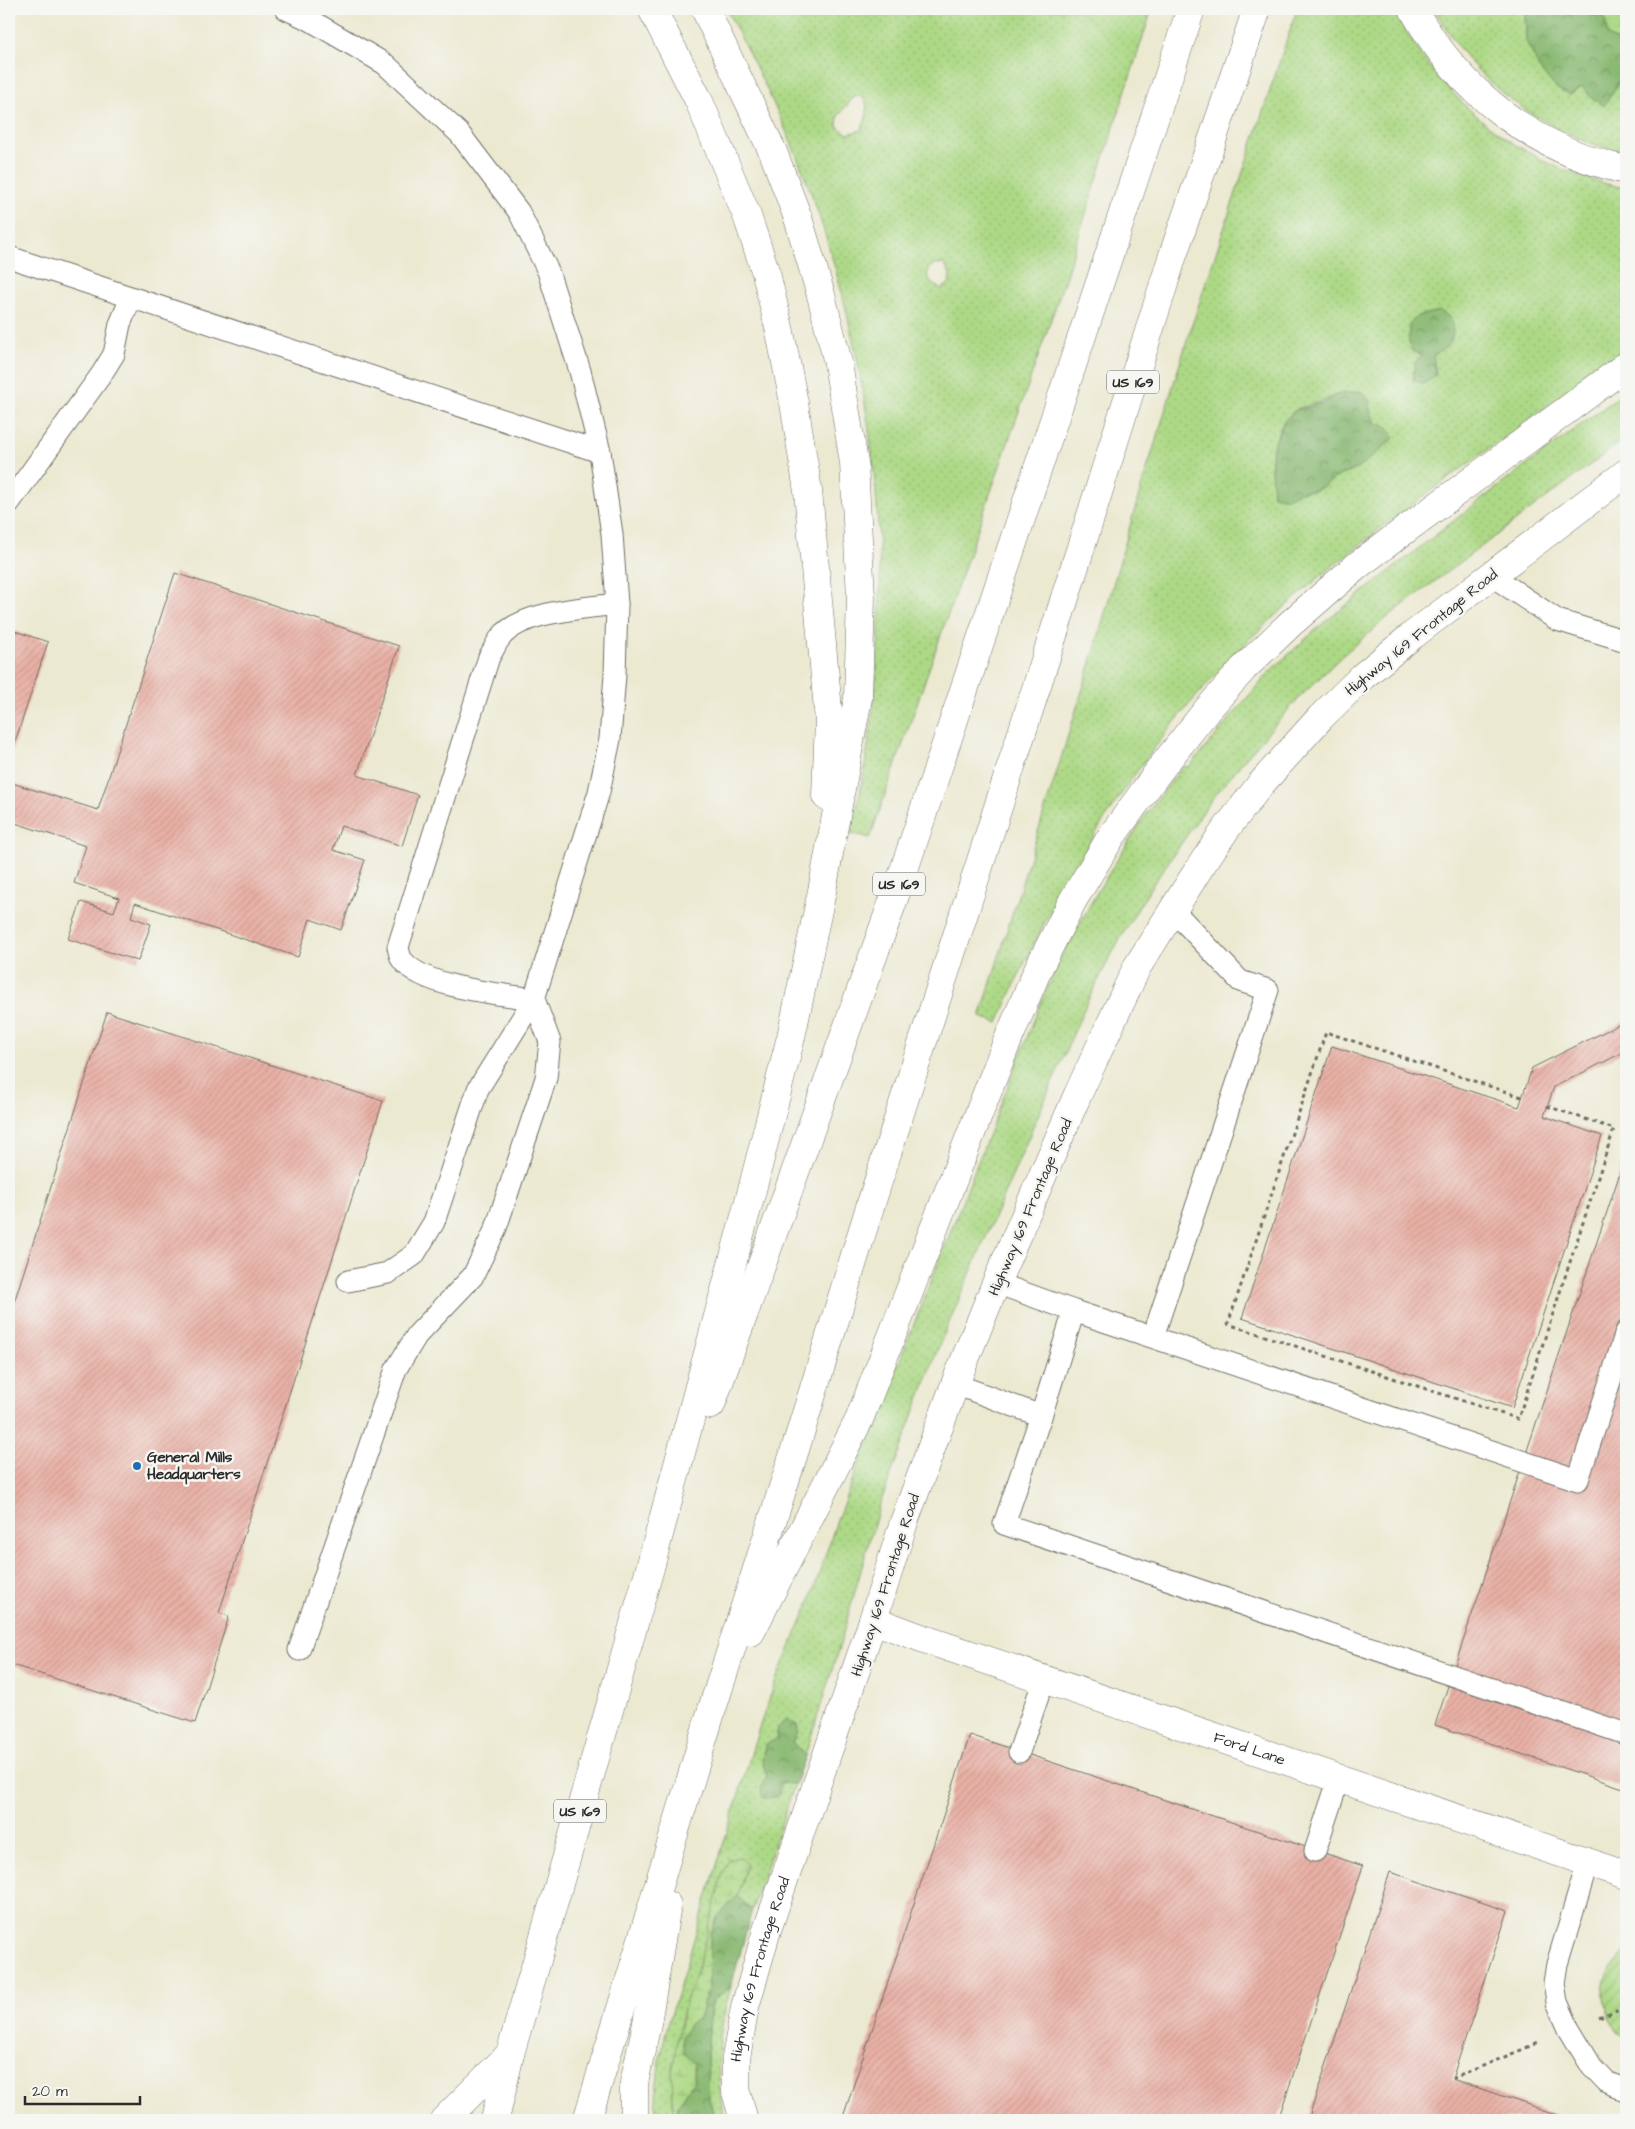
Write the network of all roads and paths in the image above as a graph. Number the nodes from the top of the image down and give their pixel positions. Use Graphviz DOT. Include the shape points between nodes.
graph roads {
  1 [pos="286,9"];
  2 [pos="652,9"];
  3 [pos="704,9"];
  4 [pos="1191,9"];
  5 [pos="1257,9"];
  6 [pos="1413,9"];
  7 [pos="1626,170"];
  8 [pos="9,257"];
  9 [pos="131,298"];
  10 [pos="1626,366"];
  11 [pos="600,452"];
  12 [pos="1626,473"];
  13 [pos="9,503"];
  14 [pos="1491,575"];
  15 [pos="617,604"];
  16 [pos="1626,641"];
  17 [pos="822,891"];
  18 [pos="1173,910"];
  19 [pos="534,999"];
  20 [pos="1522,1097"];
  21 [pos="1548,1106"];
  22 [pos="348,1281"];
  23 [pos="996,1284"];
  24 [pos="1074,1310"];
  25 [pos="1626,1332"];
  26 [pos="1153,1337"];
  27 [pos="955,1384"];
  28 [pos="1041,1416"];
  29 [pos="650,1568"];
  30 [pos="873,1620"];
  31 [pos="300,1650"];
  32 [pos="1044,1679"];
  33 [pos="712,1706"];
  34 [pos="1626,1734"];
  35 [pos="1019,1752"];
  36 [pos="1339,1778"];
  37 [pos="683,1804"];
  38 [pos="1316,1851"];
  39 [pos="1588,1862"];
  40 [pos="1626,1875"];
  41 [pos="510,2054"];
  42 [pos="1626,2090"];
  43 [pos="444,2120"];
  44 [pos="495,2120"];
  45 [pos="587,2120"];
  46 [pos="634,2120"];
  47 [pos="744,2120"];
  1 -- 11 [label="lane" via="385,64 459,133 519,212 548,271 580,370"];
  2 -- 17 [label="main road" via="699,101 747,216 766,273 794,403 808,491 829,721"];
  3 -- 17 [label="main road" via="773,152 798,218 838,363 854,463 861,597 858,698"];
  4 -- 29 [label="main road, US 169" via="901,879"];
  5 -- 33 [label="main road, US 169" via="1173,255"];
  6 -- 7 [label="main road" via="1446,58 1477,92 1506,117 1547,143 1580,157"];
  8 -- 9 [label="lane"];
  9 -- 11 [label="lane"];
  9 -- 13 [label="lane" via="120,324 114,354"];
  10 -- 33 [label="main road" via="1358,566 1290,624 1244,668 1207,710 1111,837 1073,900 1038,969 859,1420"];
  11 -- 15 [label="lane" via="612,534"];
  12 -- 14 [label="main road, Highway 169 Frontage Road"];
  14 -- 16 [label="lane" via="1557,620"];
  14 -- 18 [label="main road, Highway 169 Frontage Road" via="1363,676 1320,718 1226,829"];
  15 -- 19 [label="lane" via="610,739 599,792"];
  15 -- 19 [label="lane" via="558,612 524,621 501,636 489,657 398,947 402,961 420,974 450,985"];
  17 -- 29 [label="main road" via="752,1190"];
  18 -- 23 [label="main road, Highway 169 Frontage Road" via="1137,967 1111,1019"];
  18 -- 26 [label="lane" via="1240,981 1268,990"];
  19 -- 22 [label="lane" via="478,1089 434,1222 414,1255 388,1273"];
  19 -- 31 [label="lane" via="550,1042 546,1078 496,1228 473,1276 417,1335 396,1369"];
  20 -- 21 [label="path" via="1326,1032 1228,1324 1518,1420 1614,1129"];
  23 -- 24 [label="lane"];
  23 -- 27 [label="main road, Highway 169 Frontage Road"];
  24 -- 26 [label="lane"];
  24 -- 28 [label="lane"];
  25 -- 26 [label="lane" via="1578,1480"];
  27 -- 28 [label="lane"];
  27 -- 30 [label="main road, Highway 169 Frontage Road" via="904,1522"];
  28 -- 34 [label="lane" via="1004,1524"];
  29 -- 41 [label="main road, US 169"];
  30 -- 32 [label="main road, Ford Lane"];
  30 -- 47 [label="main road, Highway 169 Frontage Road" via="766,1930 746,2007 736,2058 736,2092"];
  32 -- 35 [label="lane"];
  32 -- 36 [label="main road, Ford Lane"];
  33 -- 37 [label="main road, US 169"];
  36 -- 38 [label="lane"];
  36 -- 39 [label="main road, Ford Lane"];
  37 -- 45 [label="main road, US 169"];
  37 -- 46 [label="main road" via="634,2083"];
  39 -- 40 [label="main road, Ford Lane"];
  39 -- 42 [label="lane" via="1557,1964 1554,1983 1557,2002 1592,2067 1606,2082"];
  41 -- 43 [label="main road"];
  41 -- 44 [label="main road, US 169"];
}
